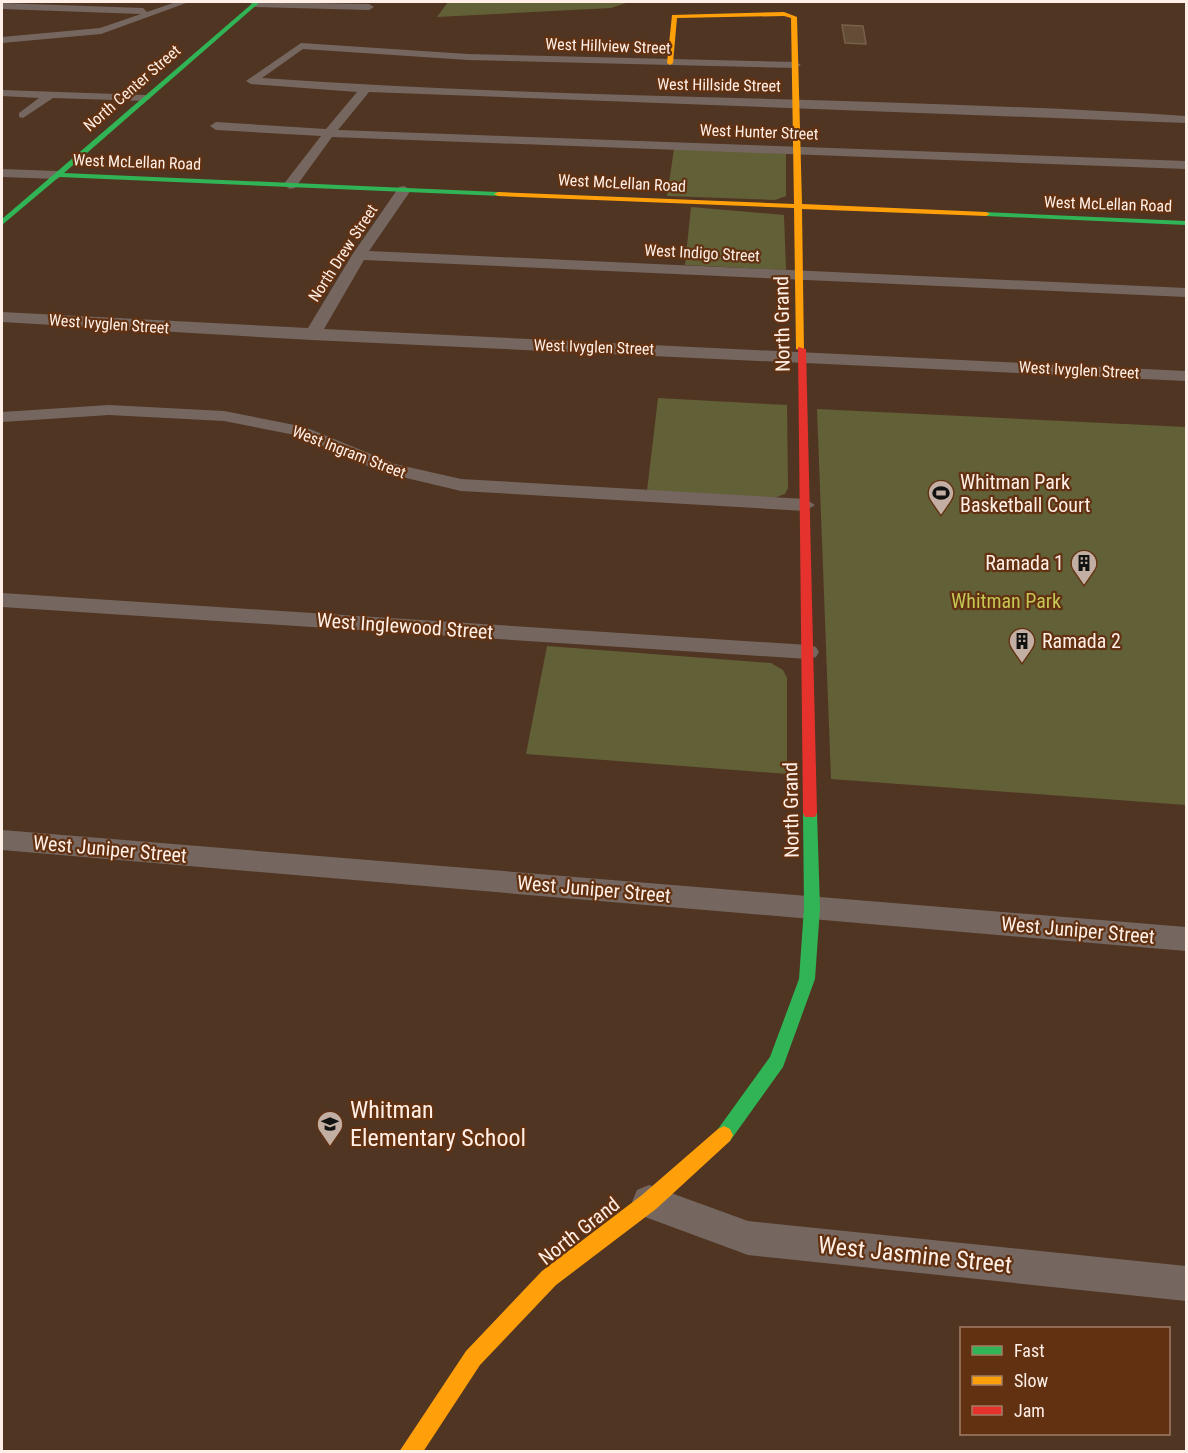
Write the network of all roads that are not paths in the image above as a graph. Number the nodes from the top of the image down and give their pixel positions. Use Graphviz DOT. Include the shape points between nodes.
graph roads {
  1 [pos="184,2"];
  2 [pos="256,3"];
  3 [pos="2,6"];
  4 [pos="369,8"];
  5 [pos="154,11"];
  6 [pos="2,40"];
  7 [pos="552,48"];
  8 [pos="547,59"];
  9 [pos="670,63"];
  10 [pos="796,65"];
  11 [pos="251,81"];
  12 [pos="366,89"];
  13 [pos="2,93"];
  14 [pos="50,94"];
  15 [pos="145,98"];
  16 [pos="796,103"];
  17 [pos="23,115"];
  18 [pos="1186,119"];
  19 [pos="216,126"];
  20 [pos="330,133"];
  21 [pos="798,150"];
  22 [pos="1186,165"];
  23 [pos="2,173"];
  24 [pos="57,175"];
  25 [pos="290,185"];
  26 [pos="404,190"];
  27 [pos="799,207"];
  28 [pos="2,223"];
  29 [pos="1186,223"];
  30 [pos="359,255"];
  31 [pos="801,275"];
  32 [pos="1186,293"];
  33 [pos="2,317"];
  34 [pos="312,335"];
  35 [pos="802,356"];
  36 [pos="1186,376"];
  37 [pos="2,417"];
  38 [pos="805,506"];
  39 [pos="2,600"];
  40 [pos="808,652"];
  41 [pos="2,840"];
  42 [pos="812,908"];
  43 [pos="1186,939"];
  44 [pos="649,1202"];
  45 [pos="1186,1284"];
  46 [pos="410,1452"];
  1 -- 5 [label="street"];
  2 -- 4 [label="street"];
  2 -- 15 [label="street, North Center Street"];
  3 -- 5 [label="street"];
  5 -- 6 [label="street" via="86,34"];
  7 -- 8 [label="street"];
  8 -- 9 [label="street, West Hillview Street"];
  8 -- 11 [label="street, West Hillview Street" via="301,46"];
  9 -- 10 [label="street, West Hillview Street"];
  9 -- 10 [label="street, North Grand" via="674,16 790,15 794,17"];
  10 -- 16 [label="street, North Grand"];
  11 -- 12 [label="street, West Hillside Street"];
  12 -- 16 [label="street, West Hillside Street" via="673,102"];
  12 -- 20 [label="street"];
  13 -- 14 [label="street"];
  14 -- 15 [label="street"];
  14 -- 17 [label="street"];
  15 -- 24 [label="street, North Center Street"];
  16 -- 18 [label="street, West Hillside Street"];
  16 -- 21 [label="street, North Grand"];
  19 -- 20 [label="street, West Hunter Street"];
  20 -- 21 [label="street, West Hunter Street"];
  20 -- 25 [label="street"];
  21 -- 22 [label="street, West Hunter Street"];
  21 -- 27 [label="street, North Grand"];
  23 -- 24 [label="street"];
  24 -- 25 [label="street, West McLellan Road"];
  24 -- 28 [label="street, North Center Street"];
  25 -- 26 [label="street, West McLellan Road"];
  26 -- 27 [label="street, West McLellan Road"];
  26 -- 30 [label="street, North Drew Street"];
  27 -- 29 [label="street, West McLellan Road"];
  27 -- 31 [label="street, North Grand"];
  30 -- 31 [label="street, West Indigo Street"];
  30 -- 34 [label="street, North Drew Street"];
  31 -- 32 [label="street, West Indigo Street"];
  31 -- 35 [label="street, North Grand"];
  33 -- 34 [label="street, West Ivyglen Street"];
  34 -- 35 [label="street, West Ivyglen Street"];
  35 -- 36 [label="street, West Ivyglen Street"];
  35 -- 38 [label="street, North Grand"];
  37 -- 38 [label="street, West Ingram Street" via="97,410 209,414 305,432 388,468 461,485"];
  38 -- 40 [label="street, North Grand"];
  39 -- 40 [label="street, West Inglewood Street"];
  40 -- 42 [label="street, North Grand"];
  41 -- 42 [label="street, West Juniper Street"];
  42 -- 43 [label="street, West Juniper Street"];
  42 -- 44 [label="street, North Grand" via="807,979 777,1061 723,1137"];
  44 -- 45 [label="street, West Jasmine Street" via="748,1238"];
  44 -- 46 [label="street, North Grand" via="541,1286 473,1358"];
}
